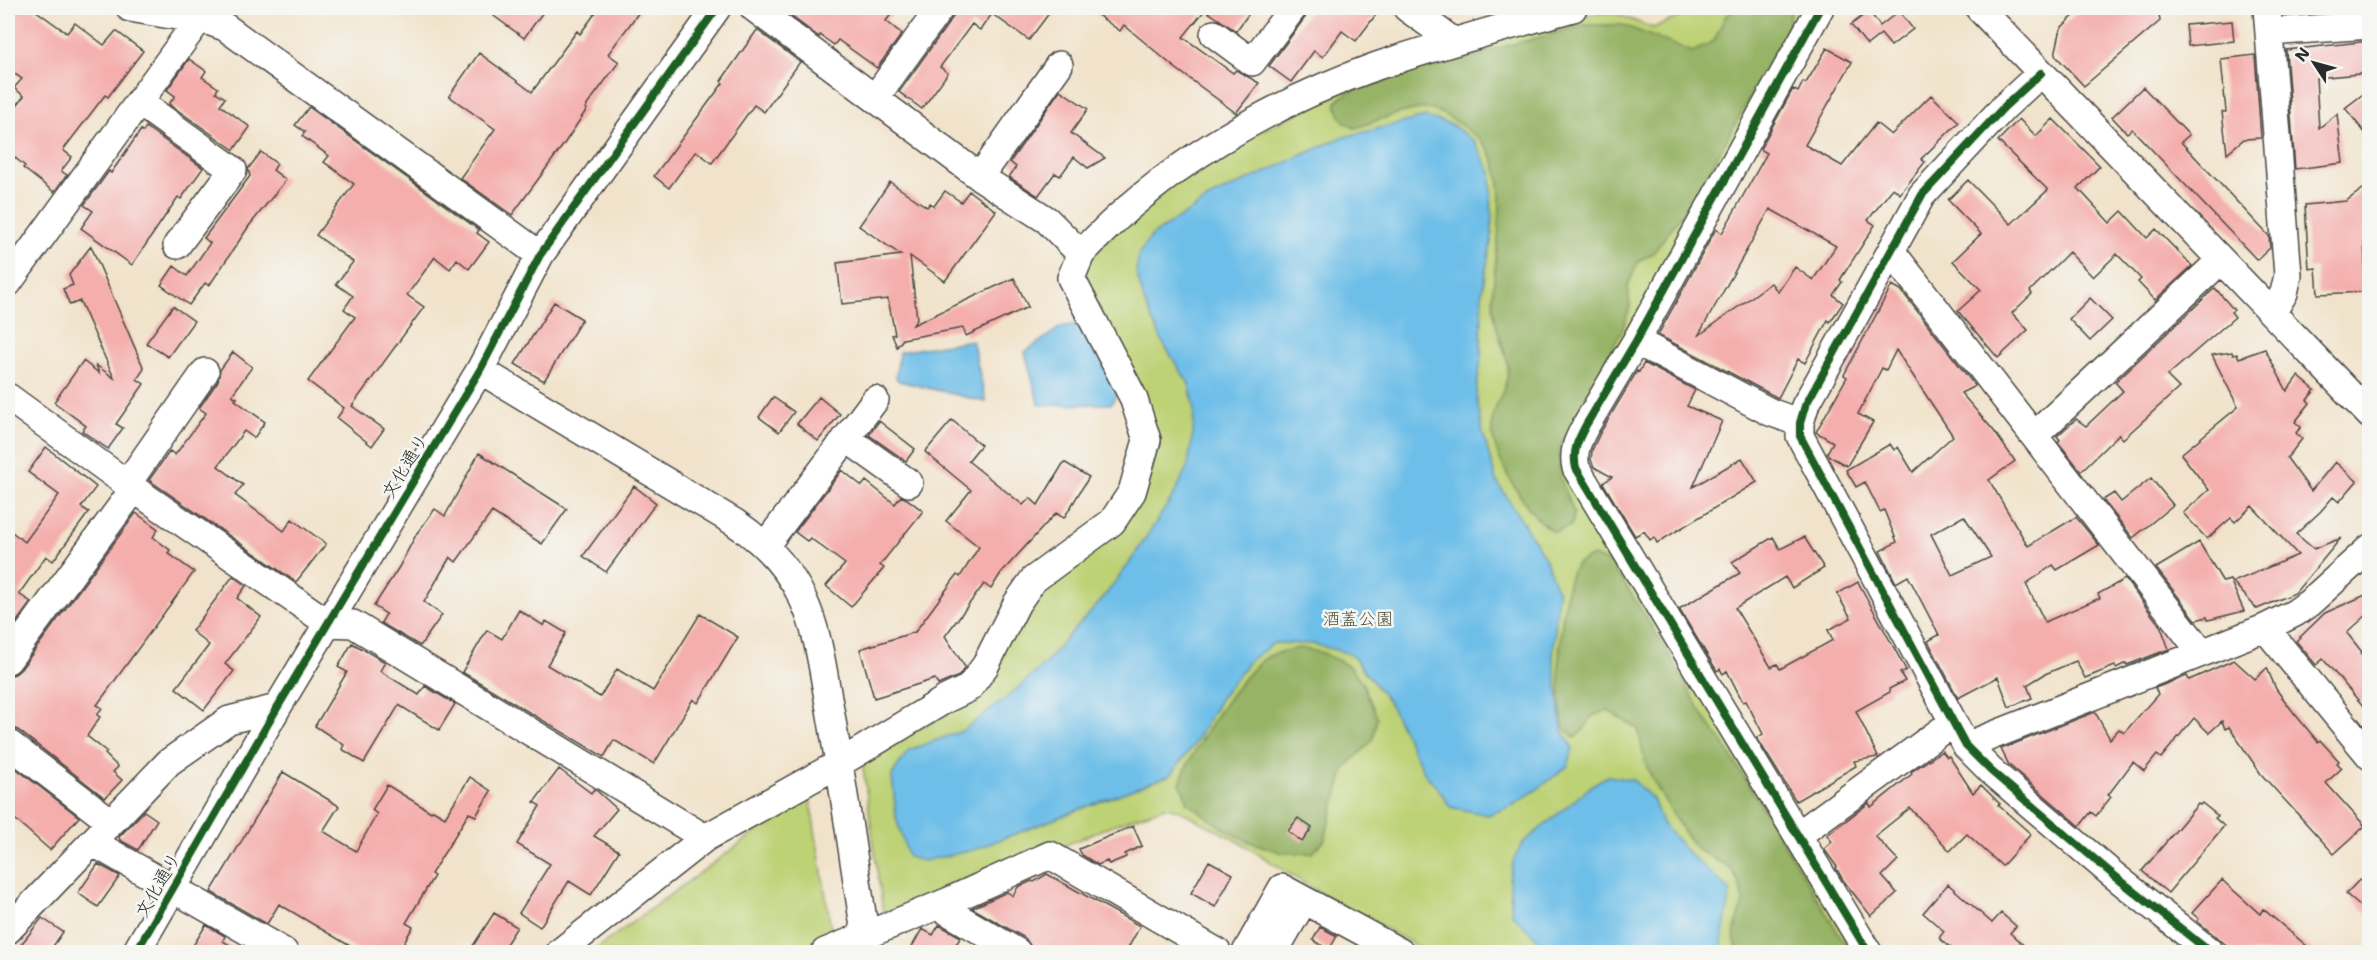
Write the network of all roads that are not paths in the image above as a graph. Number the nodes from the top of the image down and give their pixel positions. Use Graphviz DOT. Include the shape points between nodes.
graph roads {
  1 [pos="130,8"];
  2 [pos="717,8"];
  3 [pos="754,8"];
  4 [pos="940,8"];
  5 [pos="1293,8"];
  6 [pos="1407,8"];
  7 [pos="1573,8"];
  8 [pos="1820,8"];
  9 [pos="1979,8"];
  10 [pos="203,14"];
  11 [pos="2268,20"];
  12 [pos="2370,25"];
  13 [pos="1214,33"];
  14 [pos="1453,41"];
  15 [pos="1059,65"];
  16 [pos="2041,73"];
  17 [pos="875,98"];
  18 [pos="139,102"];
  19 [pos="980,177"];
  20 [pos="177,245"];
  21 [pos="1891,251"];
  22 [pos="1080,254"];
  23 [pos="540,255"];
  24 [pos="2221,260"];
  25 [pos="8,283"];
  26 [pos="2272,313"];
  27 [pos="1636,341"];
  28 [pos="480,370"];
  29 [pos="205,372"];
  30 [pos="8,397"];
  31 [pos="875,400"];
  32 [pos="2370,415"];
  33 [pos="1800,423"];
  34 [pos="2034,436"];
  35 [pos="846,438"];
  36 [pos="909,483"];
  37 [pos="130,486"];
  38 [pos="765,546"];
  39 [pos="2370,548"];
  40 [pos="328,623"];
  41 [pos="2265,628"];
  42 [pos="2201,652"];
  43 [pos="8,660"];
  44 [pos="277,708"];
  45 [pos="1959,734"];
  46 [pos="8,743"];
  47 [pos="2370,756"];
  48 [pos="840,763"];
  49 [pos="111,822"];
  50 [pos="1798,835"];
  51 [pos="705,838"];
  52 [pos="92,842"];
  53 [pos="173,890"];
  54 [pos="1293,894"];
  55 [pos="944,903"];
  56 [pos="8,930"];
  57 [pos="866,944"];
  58 [pos="136,952"];
  59 [pos="284,952"];
  60 [pos="560,952"];
  61 [pos="825,952"];
  62 [pos="1017,952"];
  63 [pos="1217,952"];
  64 [pos="1246,952"];
  65 [pos="1274,952"];
  66 [pos="1400,952"];
  67 [pos="1868,952"];
  68 [pos="2210,952"];
  1 -- 10 [label="street"];
  2 -- 23 [label="street, 文化通り"];
  3 -- 17 [label="street"];
  4 -- 17 [label="street"];
  5 -- 13 [label="street" via="1252,62"];
  6 -- 14 [label="street"];
  7 -- 14 [label="street"];
  8 -- 27 [label="street"];
  9 -- 16 [label="street"];
  10 -- 18 [label="street"];
  10 -- 23 [label="street"];
  11 -- 12 [label="street"];
  11 -- 26 [label="street" via="2288,275 2284,293"];
  14 -- 22 [label="street" via="1295,100 1210,147 1140,196"];
  15 -- 19 [label="street"];
  16 -- 21 [label="street" via="1922,195"];
  16 -- 24 [label="street"];
  17 -- 19 [label="street"];
  18 -- 20 [label="street" via="233,170"];
  18 -- 25 [label="street"];
  19 -- 22 [label="street" via="1047,220"];
  21 -- 33 [label="street" via="1805,406"];
  21 -- 34 [label="street"];
  22 -- 48 [label="street" via="1071,278 1132,397 1147,440 1132,492 1112,522 1033,580 969,688"];
  23 -- 28 [label="street, 文化通り"];
  24 -- 26 [label="street"];
  24 -- 34 [label="street"];
  26 -- 32 [label="street"];
  27 -- 33 [label="street" via="1770,412"];
  27 -- 50 [label="street" via="1578,439 1576,468"];
  28 -- 38 [label="street" via="708,505"];
  28 -- 40 [label="street, 文化通り"];
  29 -- 37 [label="street"];
  30 -- 37 [label="street"];
  31 -- 35 [label="street"];
  33 -- 45 [label="street" via="1800,436"];
  34 -- 42 [label="street"];
  35 -- 36 [label="street"];
  35 -- 38 [label="street"];
  37 -- 40 [label="street"];
  37 -- 43 [label="street"];
  38 -- 48 [label="street" via="790,576 811,617"];
  39 -- 41 [label="street" via="2309,603"];
  40 -- 44 [label="street, 文化通り"];
  40 -- 51 [label="street" via="353,624"];
  41 -- 42 [label="street"];
  41 -- 47 [label="street"];
  42 -- 45 [label="street"];
  44 -- 49 [label="street" via="230,720 169,762"];
  44 -- 53 [label="street, 文化通り"];
  45 -- 50 [label="street"];
  45 -- 68 [label="street" via="1991,771"];
  46 -- 49 [label="street"];
  48 -- 51 [label="street"];
  48 -- 57 [label="street"];
  49 -- 52 [label="street"];
  50 -- 67 [label="street"];
  51 -- 60 [label="street"];
  52 -- 53 [label="street"];
  52 -- 56 [label="street"];
  53 -- 58 [label="street, 文化通り"];
  53 -- 59 [label="street"];
  54 -- 64 [label="street"];
  54 -- 65 [label="street"];
  54 -- 66 [label="street"];
  55 -- 57 [label="street"];
  55 -- 62 [label="street" via="947,911"];
  55 -- 63 [label="street" via="1050,855"];
  57 -- 61 [label="street"];
}
